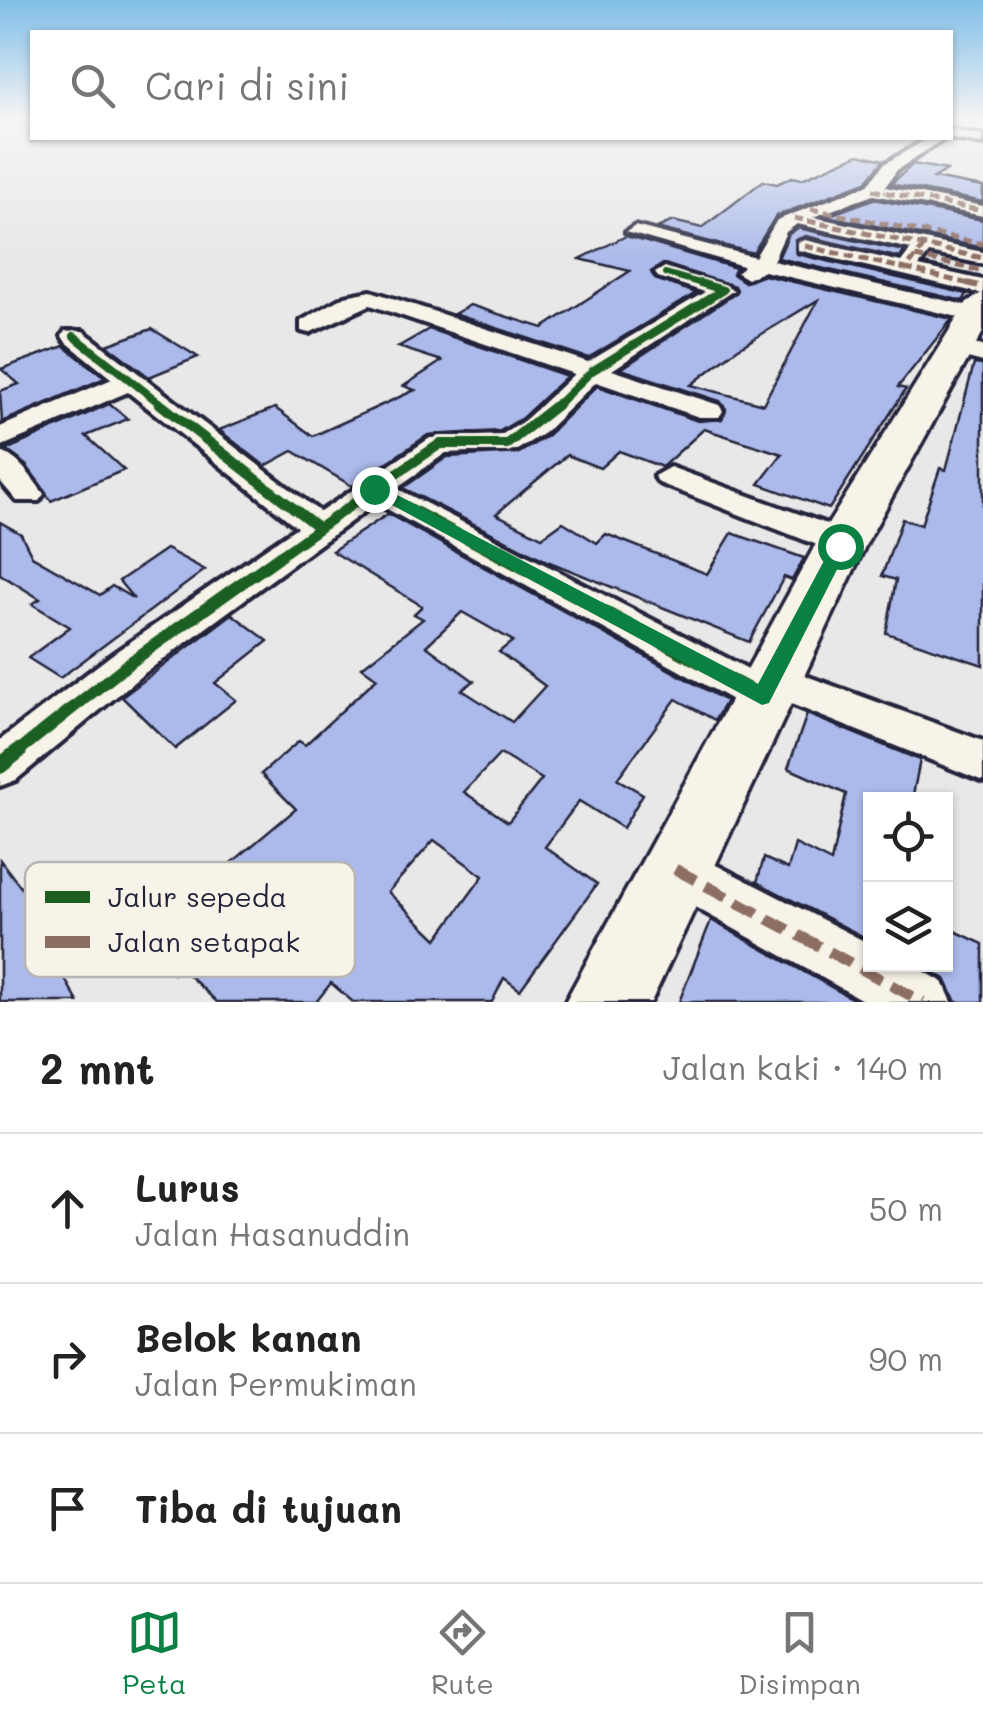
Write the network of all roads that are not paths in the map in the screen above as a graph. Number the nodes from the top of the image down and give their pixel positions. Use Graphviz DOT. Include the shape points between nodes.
graph roads {
  1 [pos="892,165"];
  2 [pos="872,190"];
  3 [pos="983,212"];
  4 [pos="802,213"];
  5 [pos="635,232"];
  6 [pos="983,244"];
  7 [pos="805,246"];
  8 [pos="915,257"];
  9 [pos="983,258"];
  10 [pos="760,264"];
  11 [pos="665,273"];
  12 [pos="723,290"];
  13 [pos="977,313"];
  14 [pos="309,326"];
  15 [pos="74,336"];
  16 [pos="592,372"];
  17 [pos="130,381"];
  18 [pos="709,410"];
  19 [pos="0,438"];
  20 [pos="0,461"];
  21 [pos="670,476"];
  22 [pos="374,489"];
  23 [pos="28,494"];
  24 [pos="320,528"];
  25 [pos="842,542"];
  26 [pos="766,688"];
  27 [pos="983,761"];
  28 [pos="0,766"];
  29 [pos="675,869"];
  30 [pos="905,998"];
  31 [pos="607,1002"];
  1 -- 2 [label="street"];
  2 -- 3 [label="street"];
  2 -- 4 [label="street"];
  4 -- 6 [label="street"];
  4 -- 8 [label="street"];
  4 -- 10 [label="street" via="776,232"];
  5 -- 10 [label="street"];
  7 -- 8 [label="street"];
  8 -- 9 [label="street"];
  8 -- 13 [label="street"];
  10 -- 12 [label="street"];
  10 -- 13 [label="street"];
  11 -- 12 [label="street"];
  12 -- 16 [label="street"];
  13 -- 25 [label="main road"];
  14 -- 16 [label="street" via="371,298"];
  15 -- 17 [label="street"];
  16 -- 18 [label="street"];
  16 -- 22 [label="street" via="507,444 440,444"];
  17 -- 19 [label="street"];
  17 -- 24 [label="street"];
  20 -- 23 [label="street"];
  21 -- 25 [label="street"];
  22 -- 24 [label="street"];
  22 -- 26 [label="street"];
  24 -- 28 [label="street" via="128,664"];
  25 -- 26 [label="main road"];
  26 -- 27 [label="street"];
  26 -- 29 [label="main road"];
  29 -- 30 [label="street"];
  29 -- 31 [label="main road"];
}
